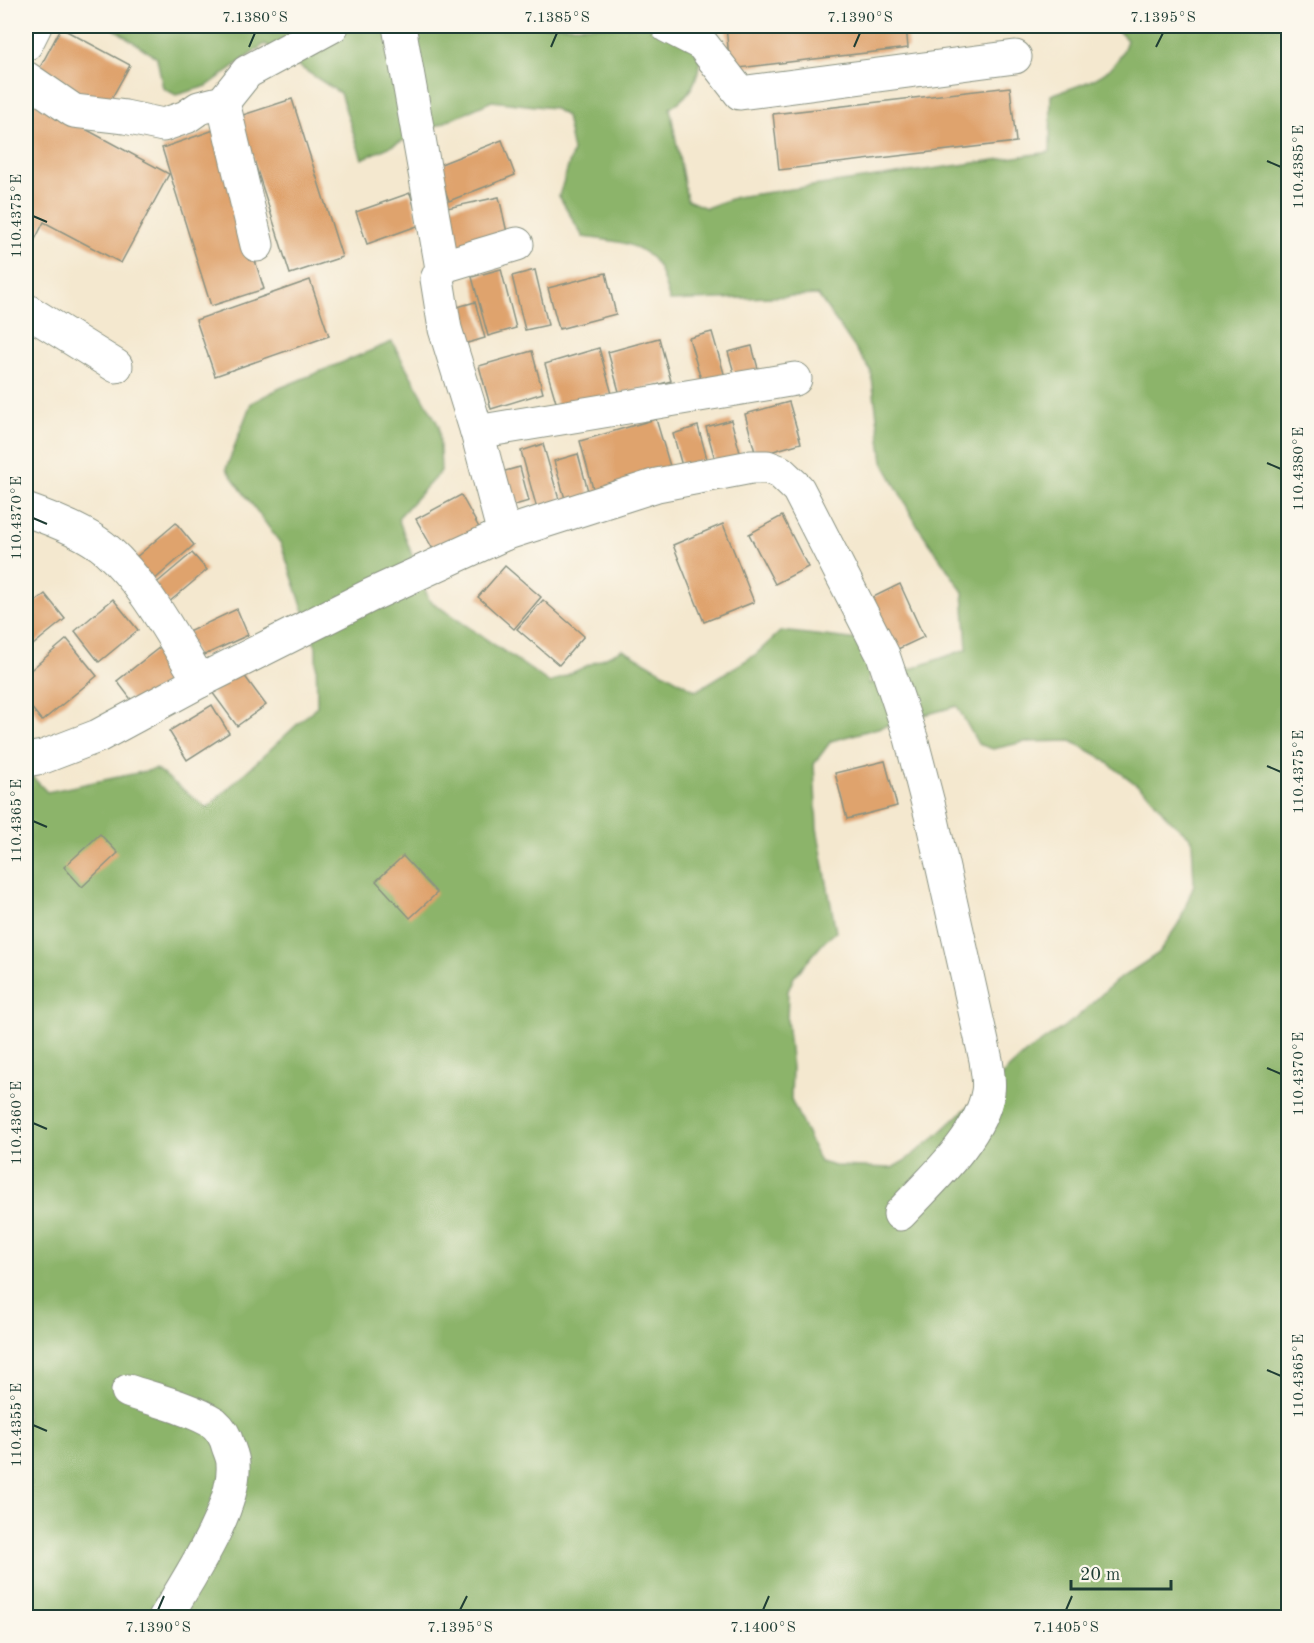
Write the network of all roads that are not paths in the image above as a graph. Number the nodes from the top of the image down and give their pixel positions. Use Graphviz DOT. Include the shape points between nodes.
graph roads {
  1 [pos="35,26"];
  2 [pos="332,26"];
  3 [pos="399,26"];
  4 [pos="667,26"];
  5 [pos="26,44"];
  6 [pos="1015,57"];
  7 [pos="26,78"];
  8 [pos="223,102"];
  9 [pos="517,244"];
  10 [pos="256,245"];
  11 [pos="442,268"];
  12 [pos="26,310"];
  13 [pos="116,366"];
  14 [pos="795,379"];
  15 [pos="477,432"];
  16 [pos="26,510"];
  17 [pos="504,534"];
  18 [pos="200,681"];
  19 [pos="26,760"];
  20 [pos="900,1214"];
  21 [pos="128,1391"];
  22 [pos="165,1617"];
  1 -- 5 [label="street"];
  2 -- 8 [label="street" via="248,72"];
  3 -- 11 [label="street"];
  4 -- 6 [label="street" via="702,44 740,93"];
  7 -- 8 [label="street" via="74,111 163,125"];
  8 -- 10 [label="street"];
  9 -- 11 [label="street"];
  11 -- 15 [label="street" via="437,279 445,329"];
  12 -- 13 [label="street"];
  14 -- 15 [label="street"];
  15 -- 17 [label="street"];
  16 -- 18 [label="street" via="62,523 106,549 141,586"];
  17 -- 18 [label="street"];
  17 -- 20 [label="street" via="657,485 751,467 780,472 798,489 883,655 912,738 986,1060 989,1089 983,1113 961,1146"];
  18 -- 19 [label="street" via="98,736"];
  21 -- 22 [label="street" via="214,1424 226,1437 233,1462 222,1514"];
}
